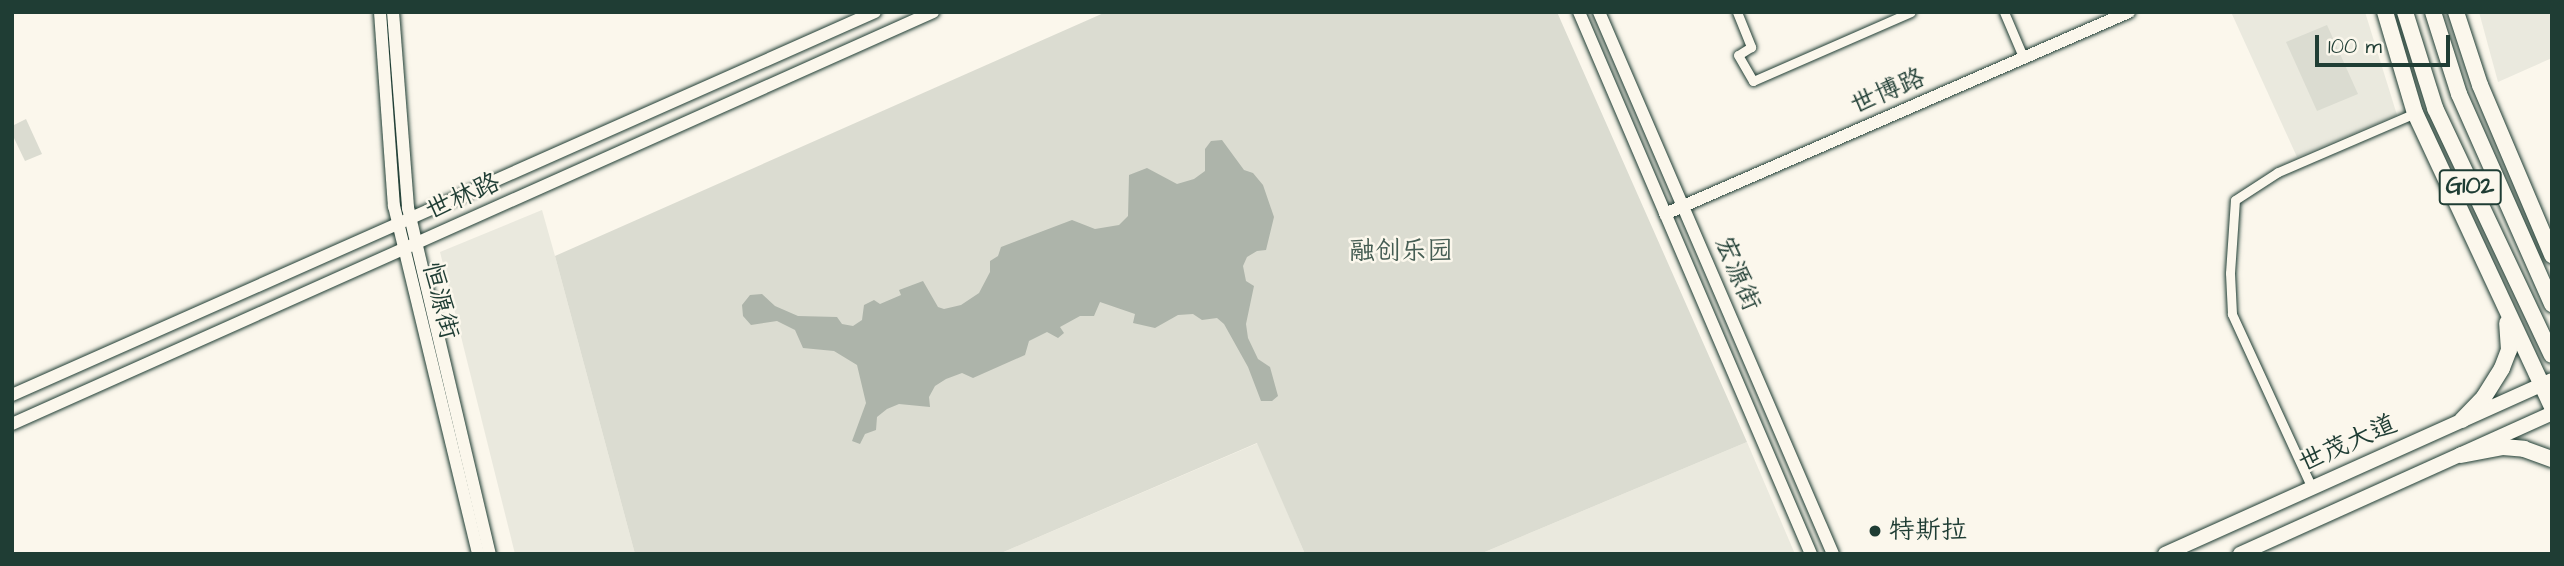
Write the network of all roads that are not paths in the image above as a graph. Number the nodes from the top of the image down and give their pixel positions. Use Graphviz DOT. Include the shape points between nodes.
graph roads {
  1 [pos="380,12"];
  2 [pos="393,12"];
  3 [pos="875,12"];
  4 [pos="933,12"];
  5 [pos="1579,12"];
  6 [pos="1599,12"];
  7 [pos="1737,12"];
  8 [pos="1911,12"];
  9 [pos="2004,12"];
  10 [pos="2109,12"];
  11 [pos="2129,12"];
  12 [pos="2385,12"];
  13 [pos="2405,12"];
  14 [pos="2433,12"];
  15 [pos="2456,12"];
  16 [pos="2021,52"];
  17 [pos="2415,113"];
  18 [pos="1681,202"];
  19 [pos="1663,210"];
  20 [pos="404,221"];
  21 [pos="410,246"];
  22 [pos="2552,256"];
  23 [pos="2552,304"];
  24 [pos="2503,307"];
  25 [pos="2552,355"];
  26 [pos="2546,382"];
  27 [pos="12,395"];
  28 [pos="2552,407"];
  29 [pos="2552,414"];
  30 [pos="2462,420"];
  31 [pos="12,424"];
  32 [pos="2461,454"];
  33 [pos="2552,459"];
  34 [pos="2312,488"];
  35 [pos="478,554"];
  36 [pos="490,554"];
  37 [pos="1811,554"];
  38 [pos="1833,554"];
  39 [pos="2165,554"];
  40 [pos="2240,554"];
  1 -- 20 [label="main road, 恒源街" via="394,206"];
  2 -- 20 [label="main road, 恒源街"];
  3 -- 20 [label="main road, 世林路"];
  4 -- 21 [label="main road, 世林路"];
  5 -- 19 [label="main road, 宏源街"];
  6 -- 18 [label="main road, 宏源街"];
  7 -- 8 [label="street" via="1751,47 1738,55 1753,81"];
  9 -- 16 [label="street"];
  10 -- 16 [label="main road, 世博路"];
  11 -- 18 [label="main road, 世博路"];
  12 -- 17 [label="highway"];
  13 -- 25 [label="highway, G102" via="2435,108"];
  14 -- 23 [label="highway, G102" via="2459,94"];
  15 -- 22 [label="highway" via="2480,85"];
  16 -- 18 [label="main road, 世博路"];
  17 -- 24 [label="highway"];
  17 -- 34 [label="street" via="2278,172 2235,201 2232,314"];
  18 -- 19 [label="main road, 世博路"];
  18 -- 38 [label="main road, 宏源街"];
  19 -- 37 [label="main road, 宏源街"];
  20 -- 21 [label="main road, 恒源街"];
  20 -- 27 [label="main road, 世林路"];
  21 -- 31 [label="main road, 世林路"];
  21 -- 35 [label="main road, 恒源街"];
  21 -- 36 [label="main road, 恒源街"];
  24 -- 26 [label="highway"];
  24 -- 30 [label="highway" via="2509,350 2484,397"];
  26 -- 28 [label="highway"];
  26 -- 30 [label="main road, 世茂大道"];
  29 -- 32 [label="main road"];
  30 -- 34 [label="main road, 世茂大道"];
  32 -- 33 [label="highway" via="2503,447"];
  32 -- 40 [label="main road"];
  34 -- 39 [label="main road, 世茂大道"];
}
